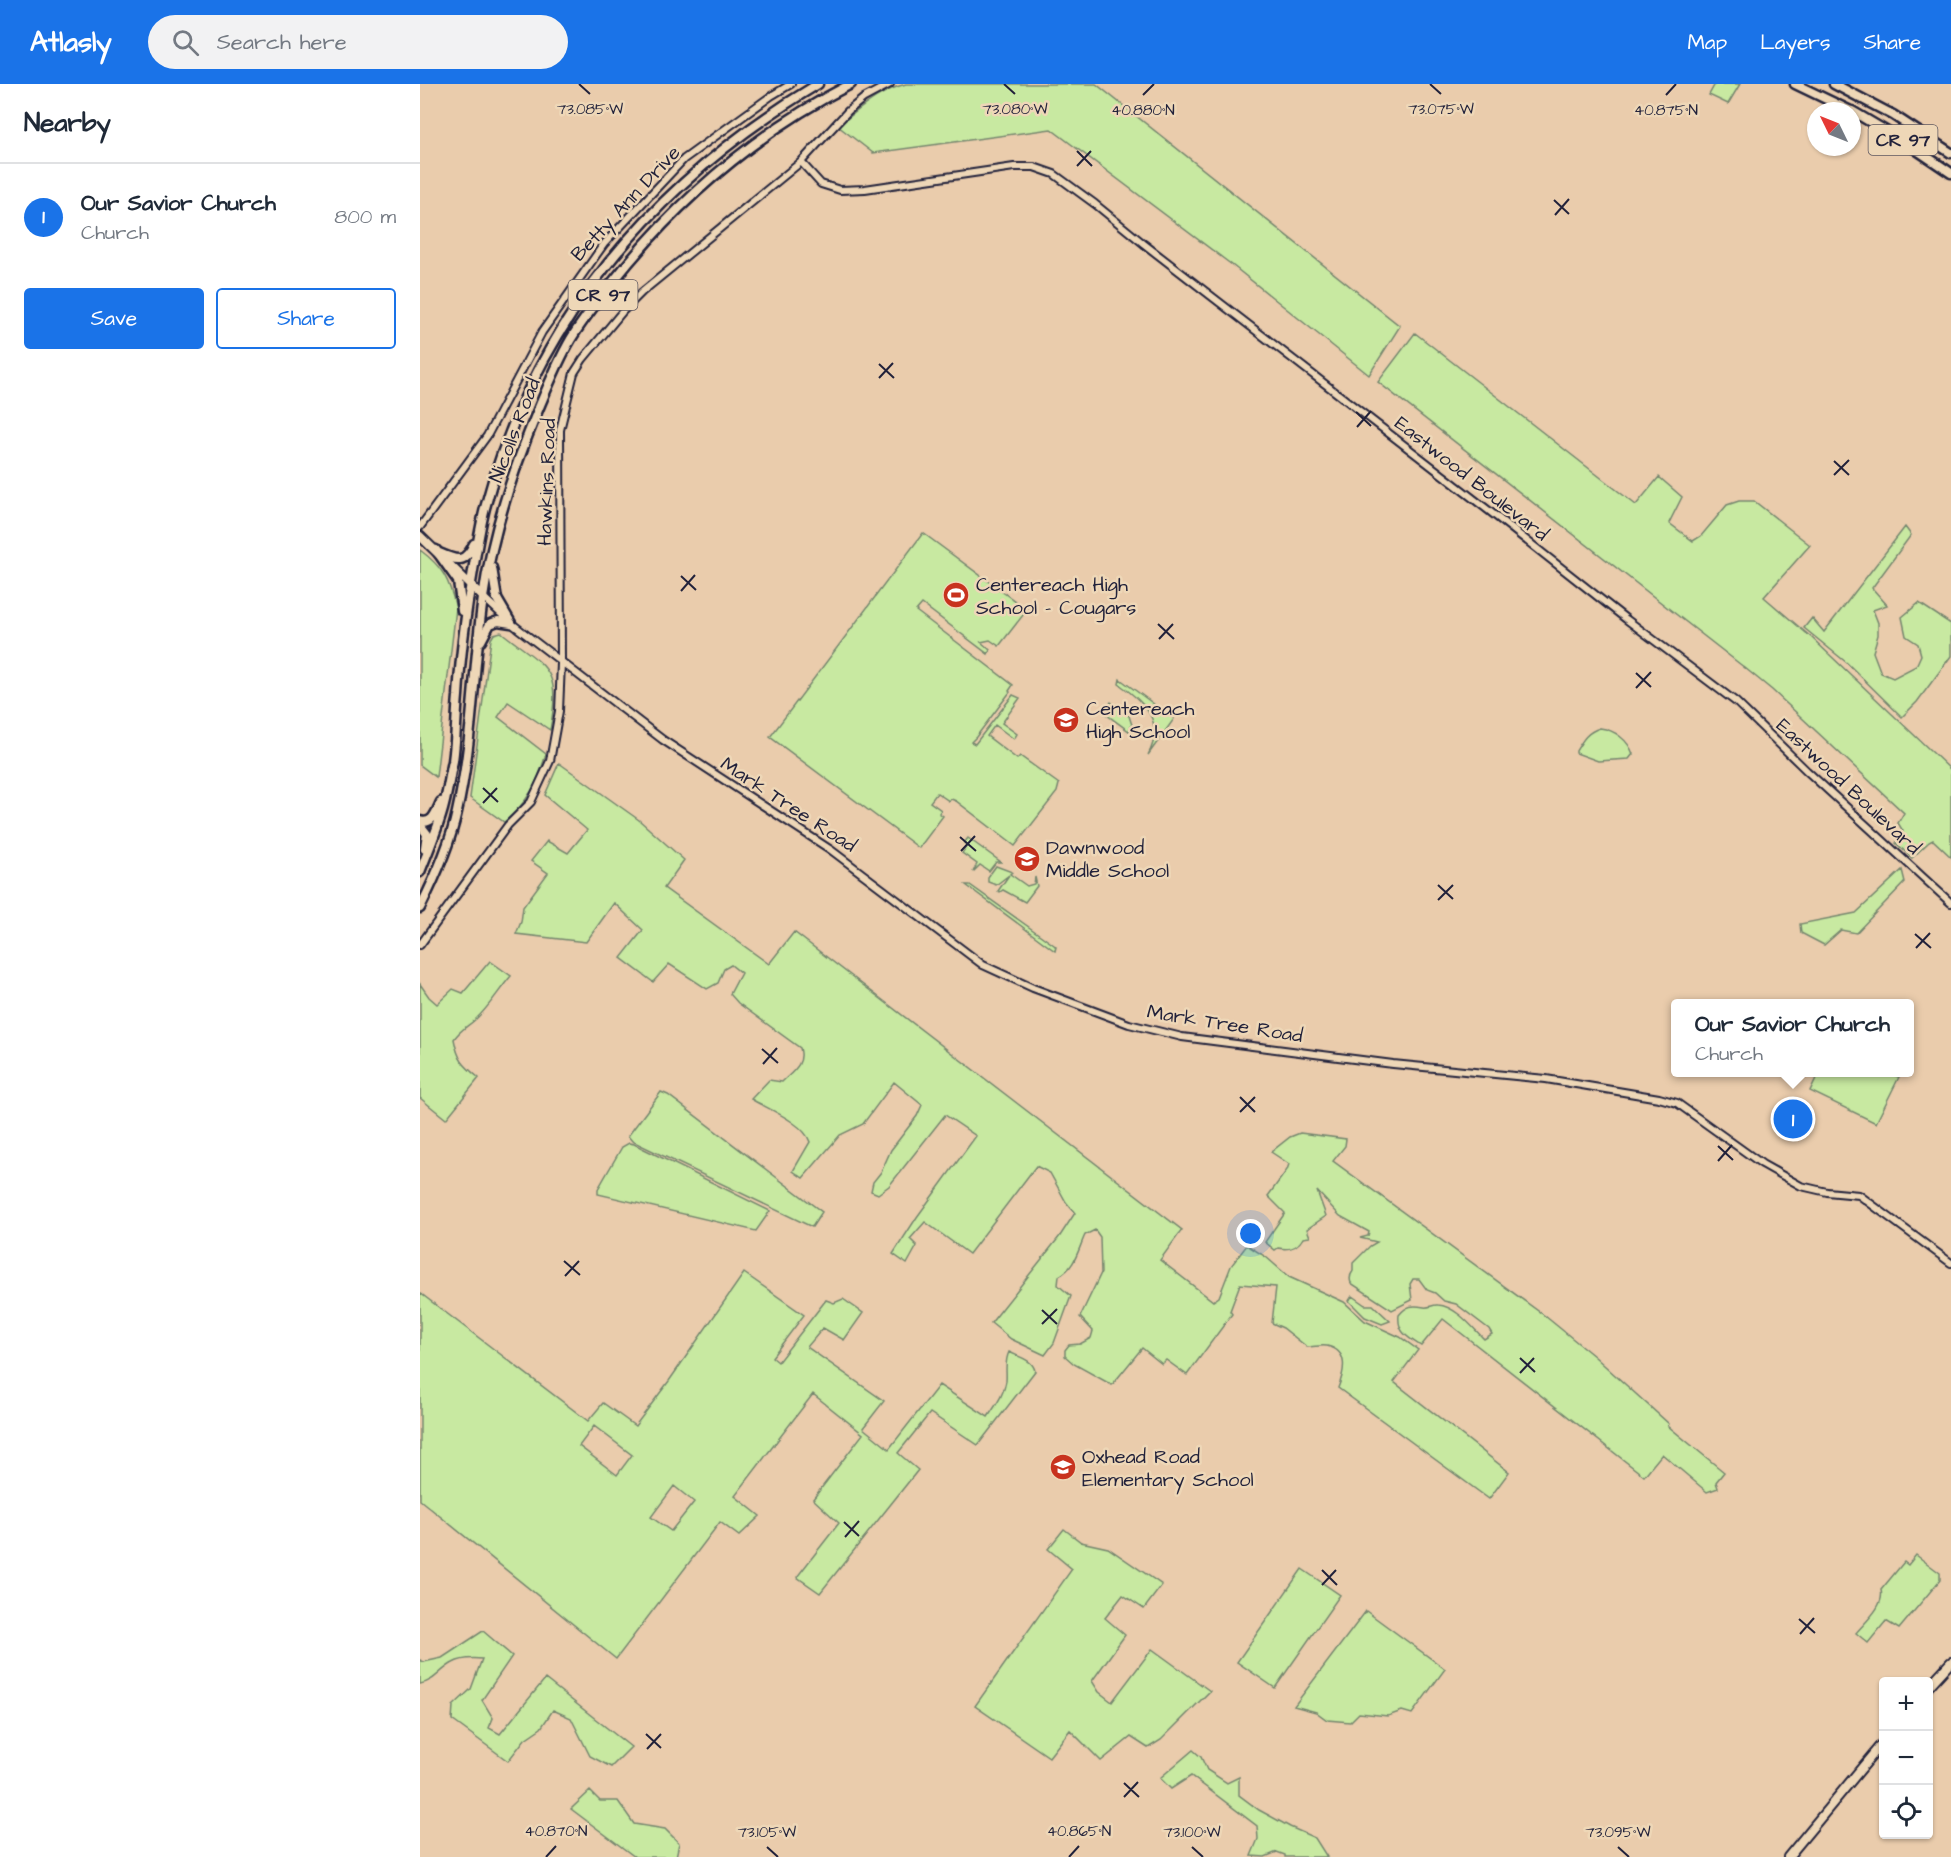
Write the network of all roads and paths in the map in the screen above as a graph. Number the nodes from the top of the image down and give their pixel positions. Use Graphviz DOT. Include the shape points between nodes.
graph roads {
  1 [pos="791,84"];
  2 [pos="818,84"];
  3 [pos="851,84"];
  4 [pos="890,84"];
  5 [pos="1795,84"];
  6 [pos="1834,84"];
  7 [pos="1833,102"];
  8 [pos="1861,116"];
  9 [pos="1951,153"];
  10 [pos="801,162"];
  11 [pos="1951,173"];
  12 [pos="492,483"];
  13 [pos="420,527"];
  14 [pos="480,533"];
  15 [pos="420,536"];
  16 [pos="493,550"];
  17 [pos="437,551"];
  18 [pos="471,584"];
  19 [pos="483,597"];
  20 [pos="511,623"];
  21 [pos="462,641"];
  22 [pos="478,650"];
  23 [pos="561,663"];
  24 [pos="446,794"];
  25 [pos="420,823"];
  26 [pos="424,861"];
  27 [pos="420,872"];
  28 [pos="1951,903"];
  29 [pos="420,908"];
  30 [pos="420,945"];
  31 [pos="1951,1263"];
  32 [pos="1951,1662"];
  33 [pos="1933,1682"];
  34 [pos="1879,1747"];
  35 [pos="1788,1857"];
  1 -- 13 [label="street, Betty Ann Drive" via="684,159 604,244 542,332 487,436"];
  2 -- 12 [label="highway, Nicolls Road / CR 97" via="701,166 638,226 547,353"];
  3 -- 16 [label="highway, Nicolls Road / CR 97" via="803,111 722,169 649,238 592,309 571,339 524,443"];
  4 -- 10 [label="street, Hawkins Road" via="848,111"];
  5 -- 7 [label="highway, CR 97"];
  6 -- 9 [label="highway, CR 97"];
  8 -- 11 [label="highway, CR 97"];
  10 -- 23 [label="street, Hawkins Road" via="642,292 574,374 560,430"];
  10 -- 28 [label="street, Eastwood Boulevard" via="821,184 840,190 1014,167 1034,166 1054,174 1736,702"];
  12 -- 14 [label="highway, Nicolls Road / CR 97"];
  12 -- 19 [label="highway" via="477,573"];
  14 -- 17 [label="highway" via="464,558 455,560"];
  14 -- 18 [label="highway, Nicolls Road / CR 97"];
  15 -- 17 [label="main road, Mark Tree Road"];
  16 -- 19 [label="highway, Nicolls Road / CR 97"];
  16 -- 20 [label="highway" via="494,589"];
  17 -- 18 [label="main road, Mark Tree Road"];
  17 -- 21 [label="highway" via="458,581 463,601"];
  18 -- 19 [label="main road, Mark Tree Road"];
  18 -- 21 [label="highway, Nicolls Road / CR 97"];
  19 -- 20 [label="street, Mark Tree Road"];
  19 -- 22 [label="highway, Nicolls Road / CR 97"];
  20 -- 22 [label="highway" via="489,624"];
  20 -- 23 [label="street, Mark Tree Road"];
  21 -- 24 [label="highway, Nicolls Road / CR 97" via="453,759"];
  22 -- 29 [label="highway, Nicolls Road / CR 97" via="457,815"];
  23 -- 30 [label="street, Hawkins Road" via="556,734 550,761 531,802 508,825"];
  23 -- 31 [label="street, Mark Tree Road" via="671,746 840,857 959,949 1032,988 1129,1024 1182,1037 1519,1076 1677,1103 1762,1164 1801,1186 1859,1196"];
  24 -- 25 [label="highway" via="432,820"];
  24 -- 26 [label="highway, Nicolls Road / CR 97"];
  25 -- 26 [label="highway" via="427,834"];
  26 -- 27 [label="highway, Nicolls Road / CR 97"];
  32 -- 33 [label="main road"];
  34 -- 35 [label="main road"];
}
